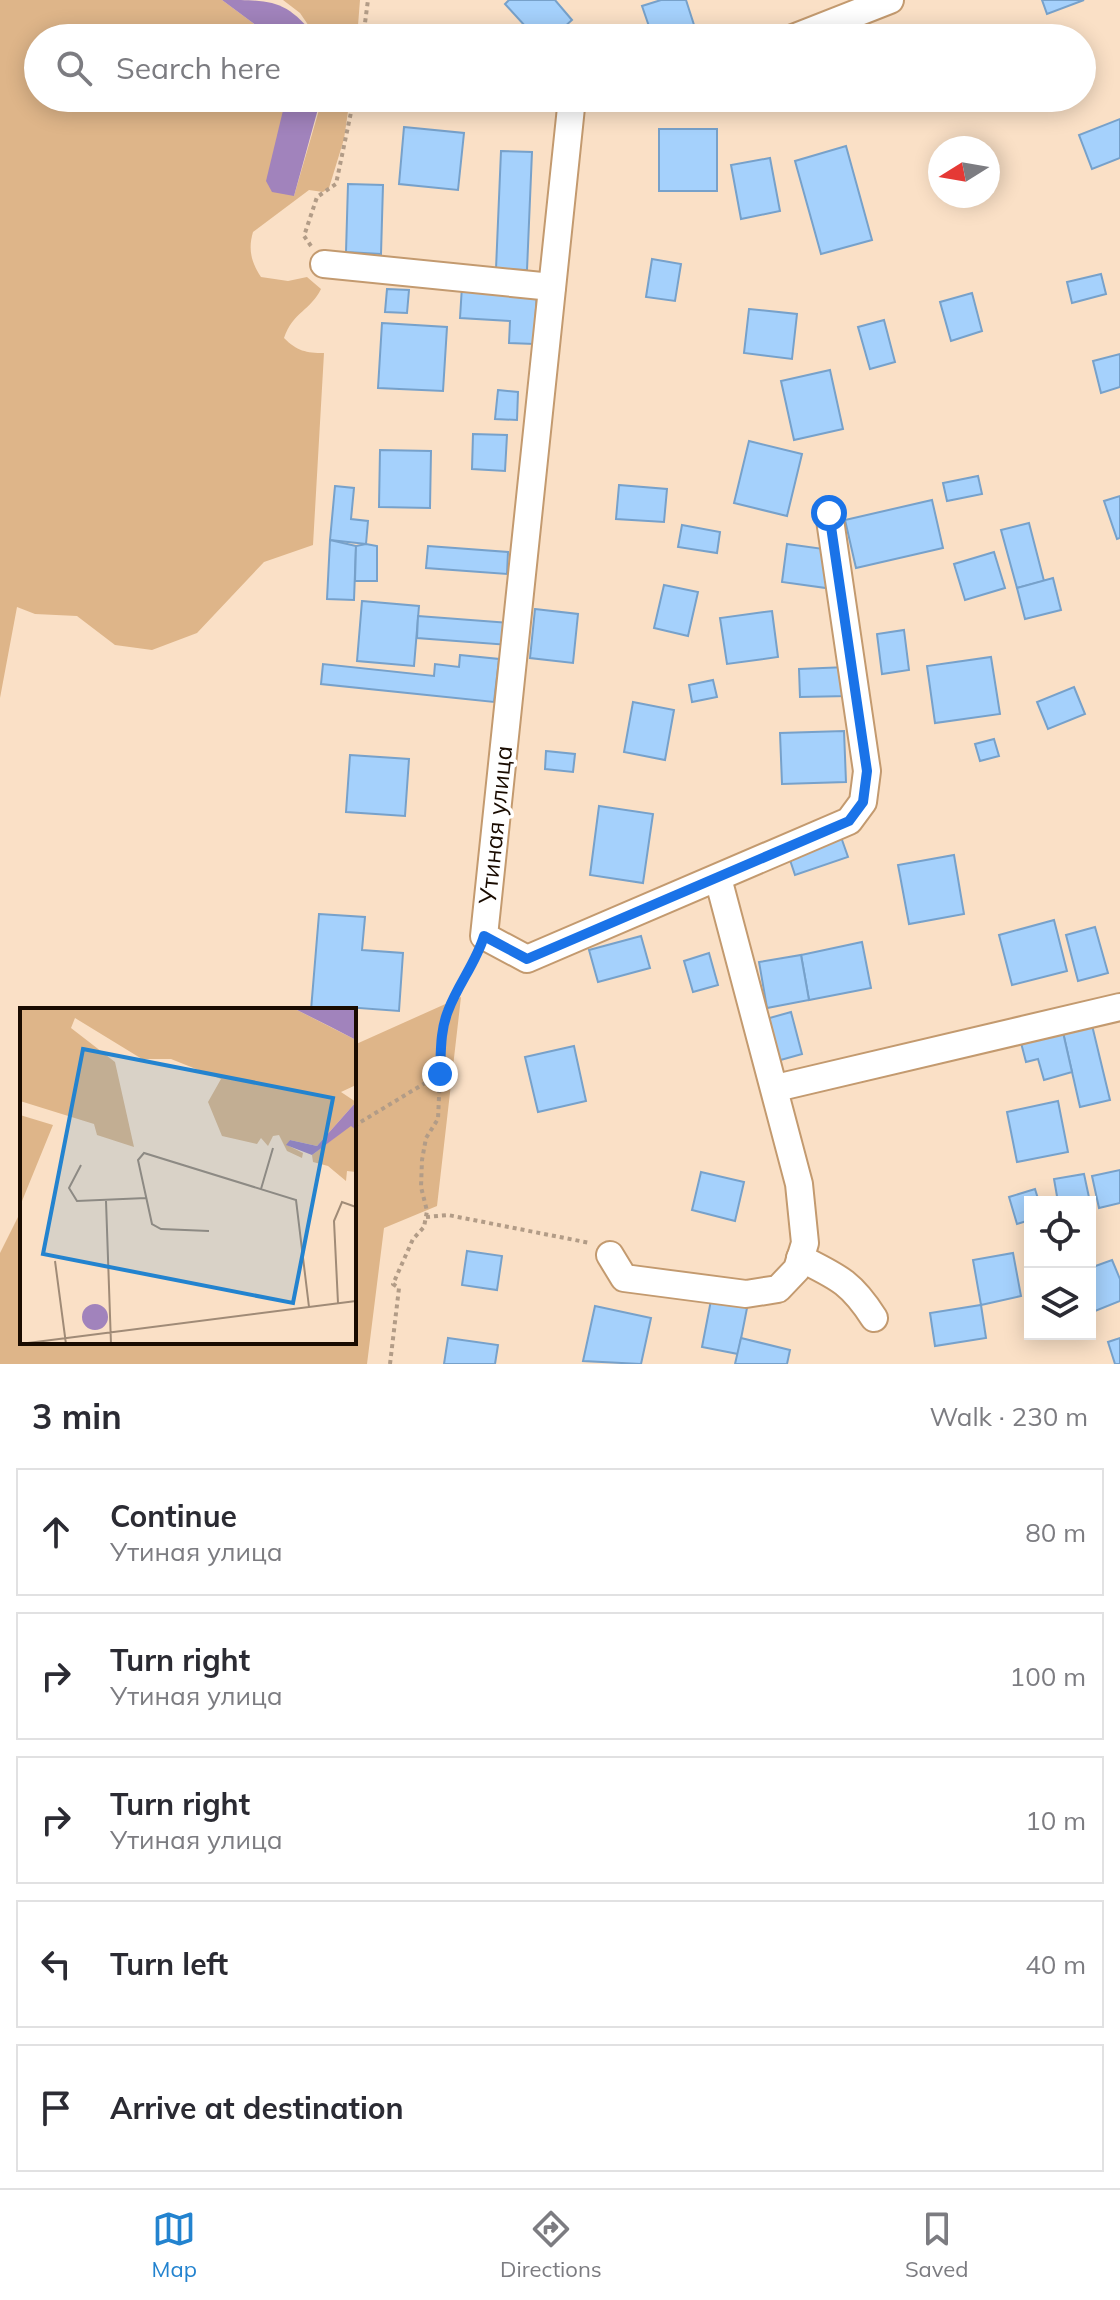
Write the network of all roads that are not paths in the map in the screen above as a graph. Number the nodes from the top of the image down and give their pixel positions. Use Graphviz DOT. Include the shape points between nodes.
graph roads {
  1 [pos="890,0"];
  2 [pos="829,24"];
  3 [pos="571,112"];
  4 [pos="324,264"];
  5 [pos="552,287"];
  6 [pos="829,513"];
  7 [pos="718,878"];
  8 [pos="1120,1007"];
  9 [pos="776,1088"];
  10 [pos="610,1255"];
  11 [pos="800,1258"];
  12 [pos="874,1318"];
  1 -- 2 [label="street"];
  3 -- 5 [label="street, Утиная улица"];
  4 -- 5 [label="street"];
  5 -- 7 [label="street, Утиная улица" via="484,936 527,959"];
  6 -- 7 [label="street, Утиная улица" via="867,771 863,802 849,821"];
  7 -- 9 [label="street"];
  8 -- 9 [label="street"];
  9 -- 11 [label="street" via="799,1184 805,1243"];
  10 -- 11 [label="street" via="624,1278 746,1294 778,1289"];
  11 -- 12 [label="street" via="857,1291"];
}
